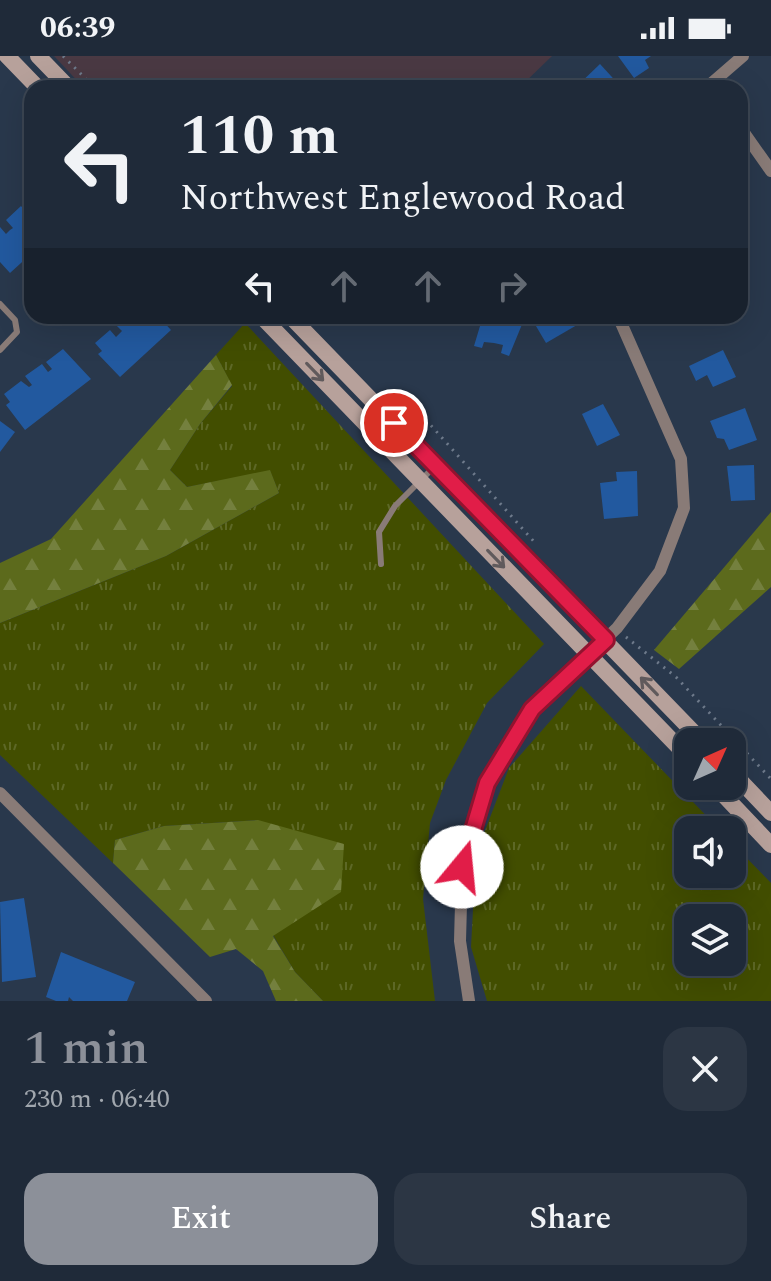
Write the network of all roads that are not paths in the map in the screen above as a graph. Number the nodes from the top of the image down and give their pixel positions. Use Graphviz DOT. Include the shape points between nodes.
graph roads {
  1 [pos="7,56"];
  2 [pos="38,56"];
  3 [pos="743,56"];
  4 [pos="30,80"];
  5 [pos="61,80"];
  6 [pos="717,80"];
  7 [pos="748,138"];
  8 [pos="771,171"];
  9 [pos="0,304"];
  10 [pos="269,324"];
  11 [pos="298,324"];
  12 [pos="622,324"];
  13 [pos="0,350"];
  14 [pos="435,465"];
  15 [pos="421,483"];
  16 [pos="381,564"];
  17 [pos="606,640"];
  18 [pos="590,654"];
  19 [pos="690,728"];
  20 [pos="674,742"];
  21 [pos="746,787"];
  22 [pos="0,793"];
  23 [pos="728,800"];
  24 [pos="771,813"];
  25 [pos="771,845"];
  26 [pos="206,1001"];
  27 [pos="469,1001"];
  1 -- 4 [label="main road"];
  2 -- 5 [label="main road"];
  3 -- 6 [label="street"];
  7 -- 8 [label="street"];
  9 -- 13 [label="lane" via="15,320 17,332"];
  10 -- 15 [label="main road, one-way"];
  11 -- 14 [label="main road"];
  12 -- 17 [label="street" via="681,459 684,508 660,571"];
  14 -- 15 [label="lane"];
  14 -- 17 [label="main road"];
  15 -- 16 [label="lane" via="395,506 379,532"];
  15 -- 18 [label="main road, one-way"];
  17 -- 18 [label="street"];
  19 -- 17 [label="main road, one-way"];
  18 -- 20 [label="main road"];
  18 -- 27 [label="street" via="532,709 487,783 462,867 460,941"];
  21 -- 24 [label="main road"];
  22 -- 26 [label="street"];
  23 -- 25 [label="main road"];
}
